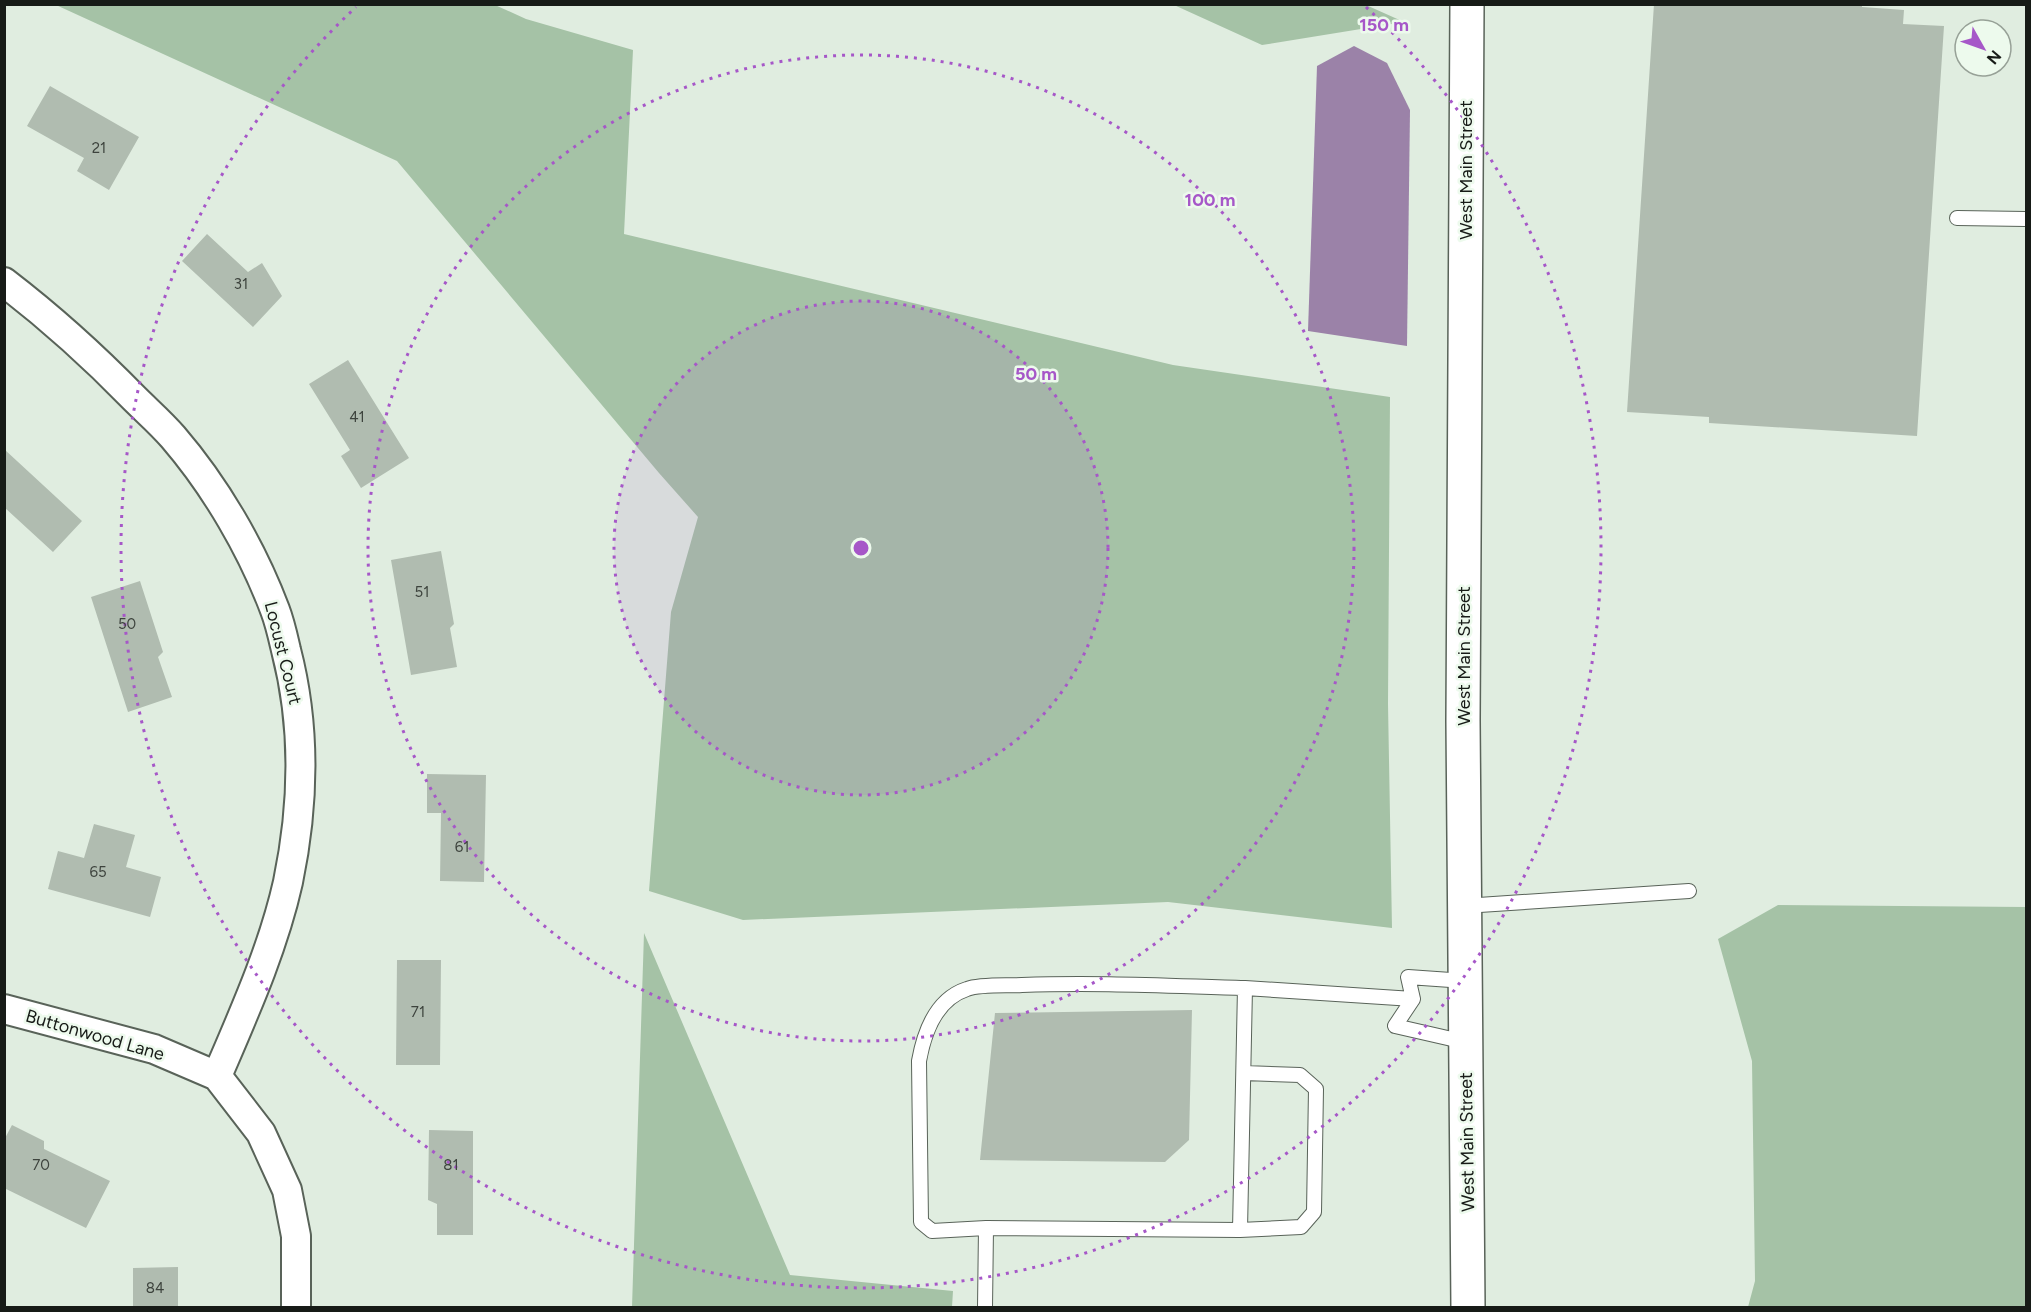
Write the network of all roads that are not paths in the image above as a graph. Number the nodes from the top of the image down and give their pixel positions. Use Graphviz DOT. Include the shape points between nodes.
graph roads {
  1 [pos="1467,4"];
  2 [pos="1958,218"];
  3 [pos="2026,219"];
  4 [pos="4,282"];
  5 [pos="1689,891"];
  6 [pos="1464,906"];
  7 [pos="1465,981"];
  8 [pos="1245,988"];
  9 [pos="1413,999"];
  10 [pos="4,1009"];
  11 [pos="1466,1042"];
  12 [pos="1244,1073"];
  13 [pos="217,1076"];
  14 [pos="986,1228"];
  15 [pos="1240,1230"];
  16 [pos="296,1308"];
  17 [pos="985,1308"];
  18 [pos="1468,1308"];
  1 -- 6 [label="main road, West Main Street"];
  2 -- 3 [label="lane"];
  4 -- 13 [label="street, Locust Court" via="97,360 173,437 249,550 276,612 299,715 299,815 288,883 275,927"];
  5 -- 6 [label="lane"];
  6 -- 7 [label="main road, West Main Street"];
  7 -- 9 [label="lane" via="1408,977"];
  7 -- 11 [label="main road, West Main Street"];
  8 -- 9 [label="lane"];
  8 -- 12 [label="lane"];
  8 -- 14 [label="lane" via="1059,984 967,988 948,1000 924,1037 919,1061 921,1222 932,1231"];
  9 -- 11 [label="lane" via="1395,1026"];
  10 -- 13 [label="street, Buttonwood Lane" via="154,1048"];
  11 -- 18 [label="main road, West Main Street"];
  12 -- 15 [label="lane"];
  12 -- 15 [label="lane" via="1300,1075 1316,1089 1314,1212 1301,1227"];
  13 -- 16 [label="street, Buttonwood Lane" via="261,1133 287,1190 296,1236"];
  14 -- 15 [label="lane"];
  14 -- 17 [label="lane"];
}
